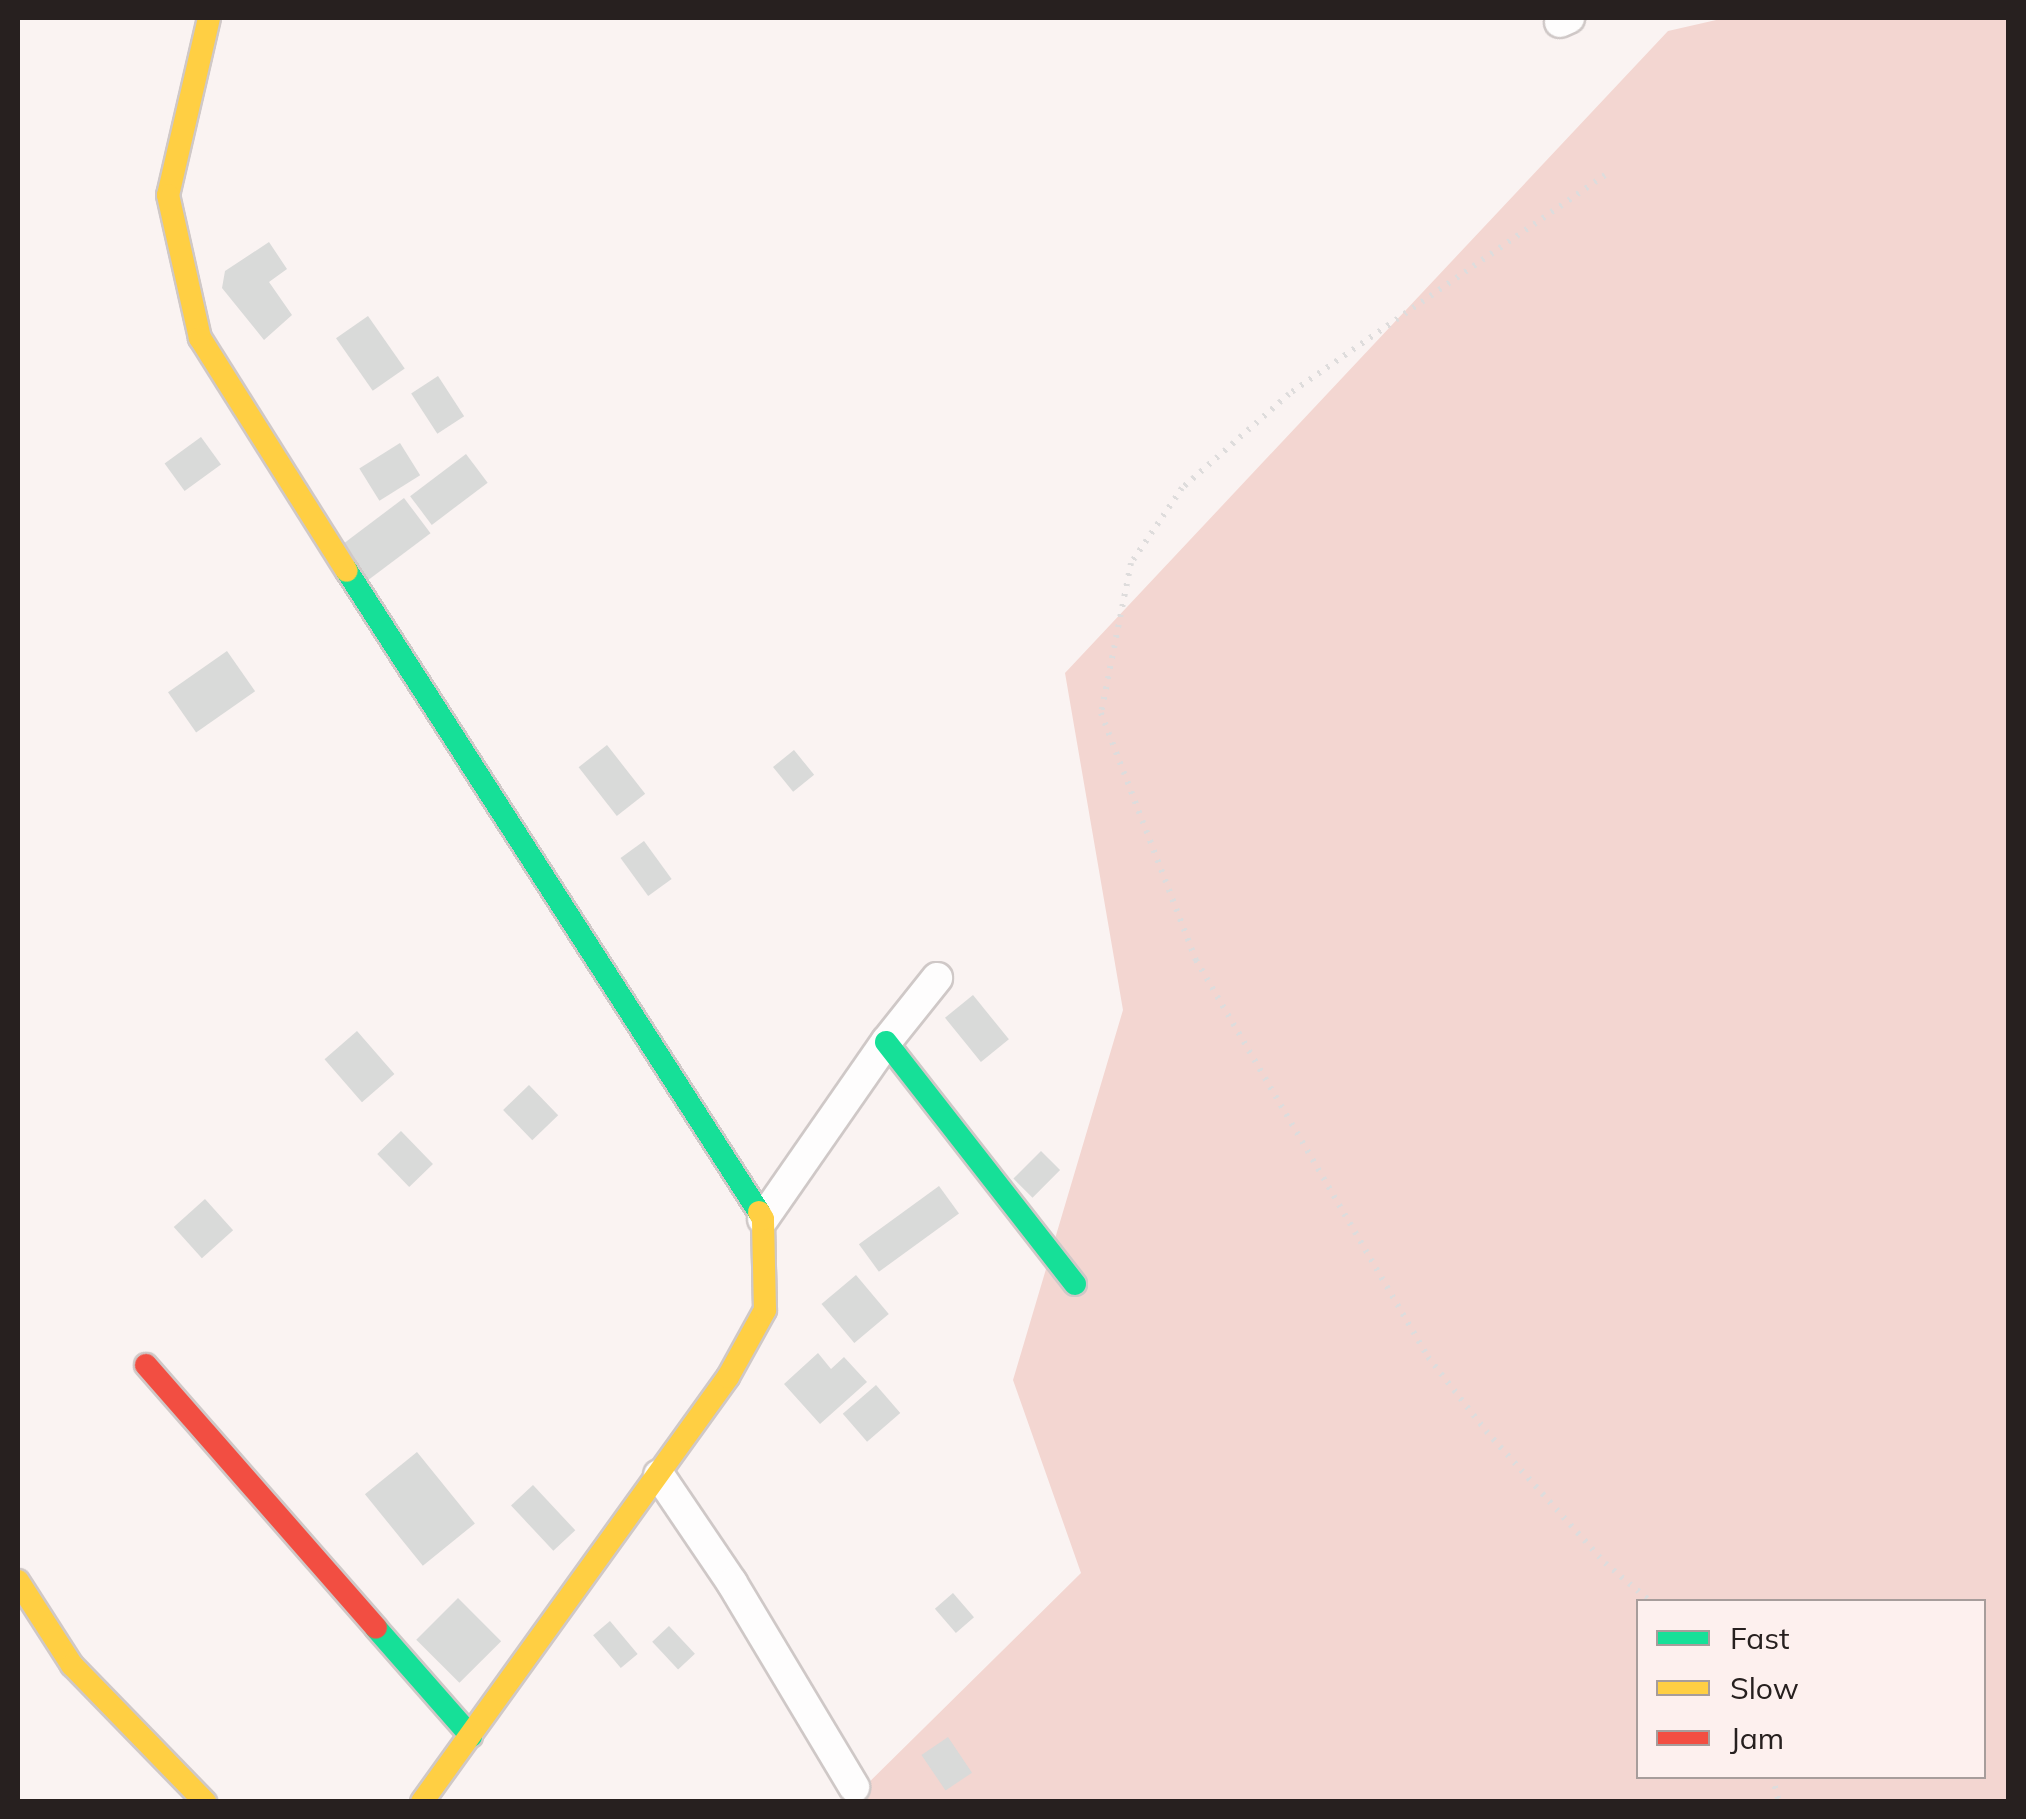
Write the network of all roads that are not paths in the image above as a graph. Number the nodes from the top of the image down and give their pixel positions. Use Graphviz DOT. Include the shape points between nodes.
graph roads {
  1 [pos="210,18"];
  2 [pos="938,978"];
  3 [pos="886,1042"];
  4 [pos="763,1220"];
  5 [pos="1075,1284"];
  6 [pos="146,1364"];
  7 [pos="659,1475"];
  8 [pos="18,1580"];
  9 [pos="471,1736"];
  10 [pos="854,1787"];
  11 [pos="205,1802"];
  12 [pos="422,1802"];
  1 -- 4 [label="street" via="168,195 200,338"];
  2 -- 3 [label="street"];
  3 -- 4 [label="street"];
  3 -- 5 [label="street"];
  4 -- 7 [label="street" via="765,1310 728,1377"];
  6 -- 9 [label="street"];
  7 -- 9 [label="street"];
  7 -- 10 [label="street"];
  8 -- 11 [label="street" via="72,1665"];
  9 -- 12 [label="street"];
}
